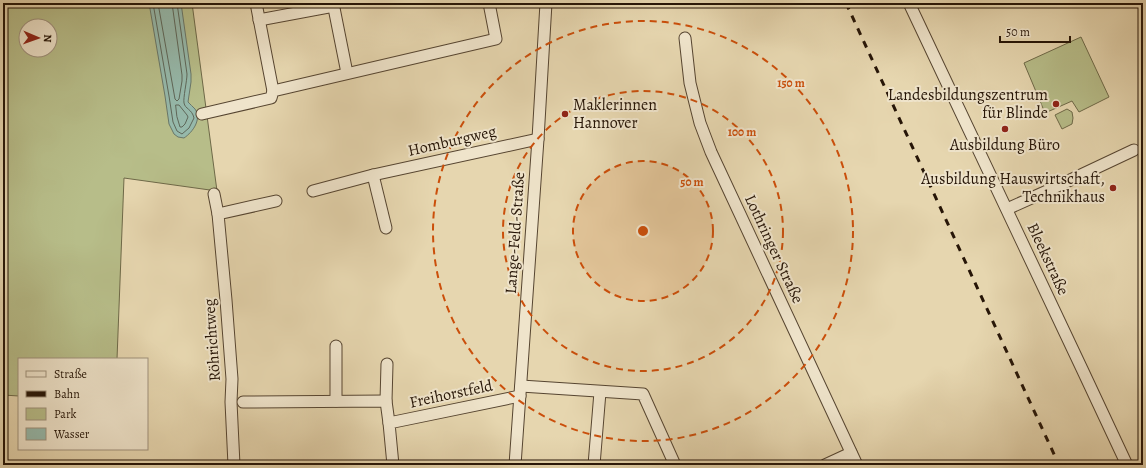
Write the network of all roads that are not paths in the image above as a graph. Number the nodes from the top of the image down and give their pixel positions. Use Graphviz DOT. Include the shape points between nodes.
graph roads {
  1 [pos="256,3"];
  2 [pos="489,3"];
  3 [pos="546,3"];
  4 [pos="909,3"];
  5 [pos="334,4"];
  6 [pos="259,20"];
  7 [pos="685,38"];
  8 [pos="347,73"];
  9 [pos="273,91"];
  10 [pos="202,114"];
  11 [pos="538,139"];
  12 [pos="1134,150"];
  13 [pos="374,175"];
  14 [pos="313,191"];
  15 [pos="214,194"];
  16 [pos="276,201"];
  17 [pos="1007,208"];
  18 [pos="218,214"];
  19 [pos="386,228"];
  20 [pos="336,346"];
  21 [pos="387,364"];
  22 [pos="520,391"];
  23 [pos="600,392"];
  24 [pos="336,401"];
  25 [pos="386,401"];
  26 [pos="243,402"];
  27 [pos="389,423"];
  28 [pos="851,453"];
  29 [pos="234,465"];
  30 [pos="393,465"];
  31 [pos="515,465"];
  32 [pos="594,465"];
  33 [pos="675,465"];
  34 [pos="825,465"];
  35 [pos="858,465"];
  36 [pos="1127,465"];
  1 -- 6 [label="street"];
  2 -- 8 [label="street" via="496,39"];
  3 -- 11 [label="street, Lange-Feld-Straße"];
  4 -- 17 [label="street, Bleekstraße"];
  5 -- 6 [label="street"];
  5 -- 8 [label="street"];
  6 -- 9 [label="street"];
  7 -- 28 [label="street, Lothringer Straße" via="690,83 700,123 711,152"];
  8 -- 9 [label="street"];
  9 -- 10 [label="street" via="272,98"];
  11 -- 13 [label="street, Homburgweg"];
  11 -- 22 [label="street, Lange-Feld-Straße"];
  12 -- 17 [label="street"];
  13 -- 14 [label="street, Homburgweg"];
  13 -- 19 [label="street"];
  15 -- 18 [label="street, Röhrichtweg"];
  16 -- 18 [label="street"];
  17 -- 36 [label="street, Bleekstraße"];
  18 -- 29 [label="street, Röhrichtweg" via="232,379"];
  20 -- 24 [label="street"];
  21 -- 25 [label="street, Freihorstfeld"];
  22 -- 23 [label="street, Freihorstfeld"];
  22 -- 27 [label="street, Freihorstfeld"];
  22 -- 31 [label="street, Lange-Feld-Straße"];
  23 -- 32 [label="street"];
  23 -- 33 [label="street, Freihorstfeld" via="642,394"];
  24 -- 25 [label="street, Freihorstfeld"];
  24 -- 26 [label="street, Freihorstfeld"];
  25 -- 27 [label="street, Freihorstfeld"];
  27 -- 30 [label="street, Freihorstfeld"];
  28 -- 34 [label="street"];
  28 -- 35 [label="street, Lothringer Straße"];
}
